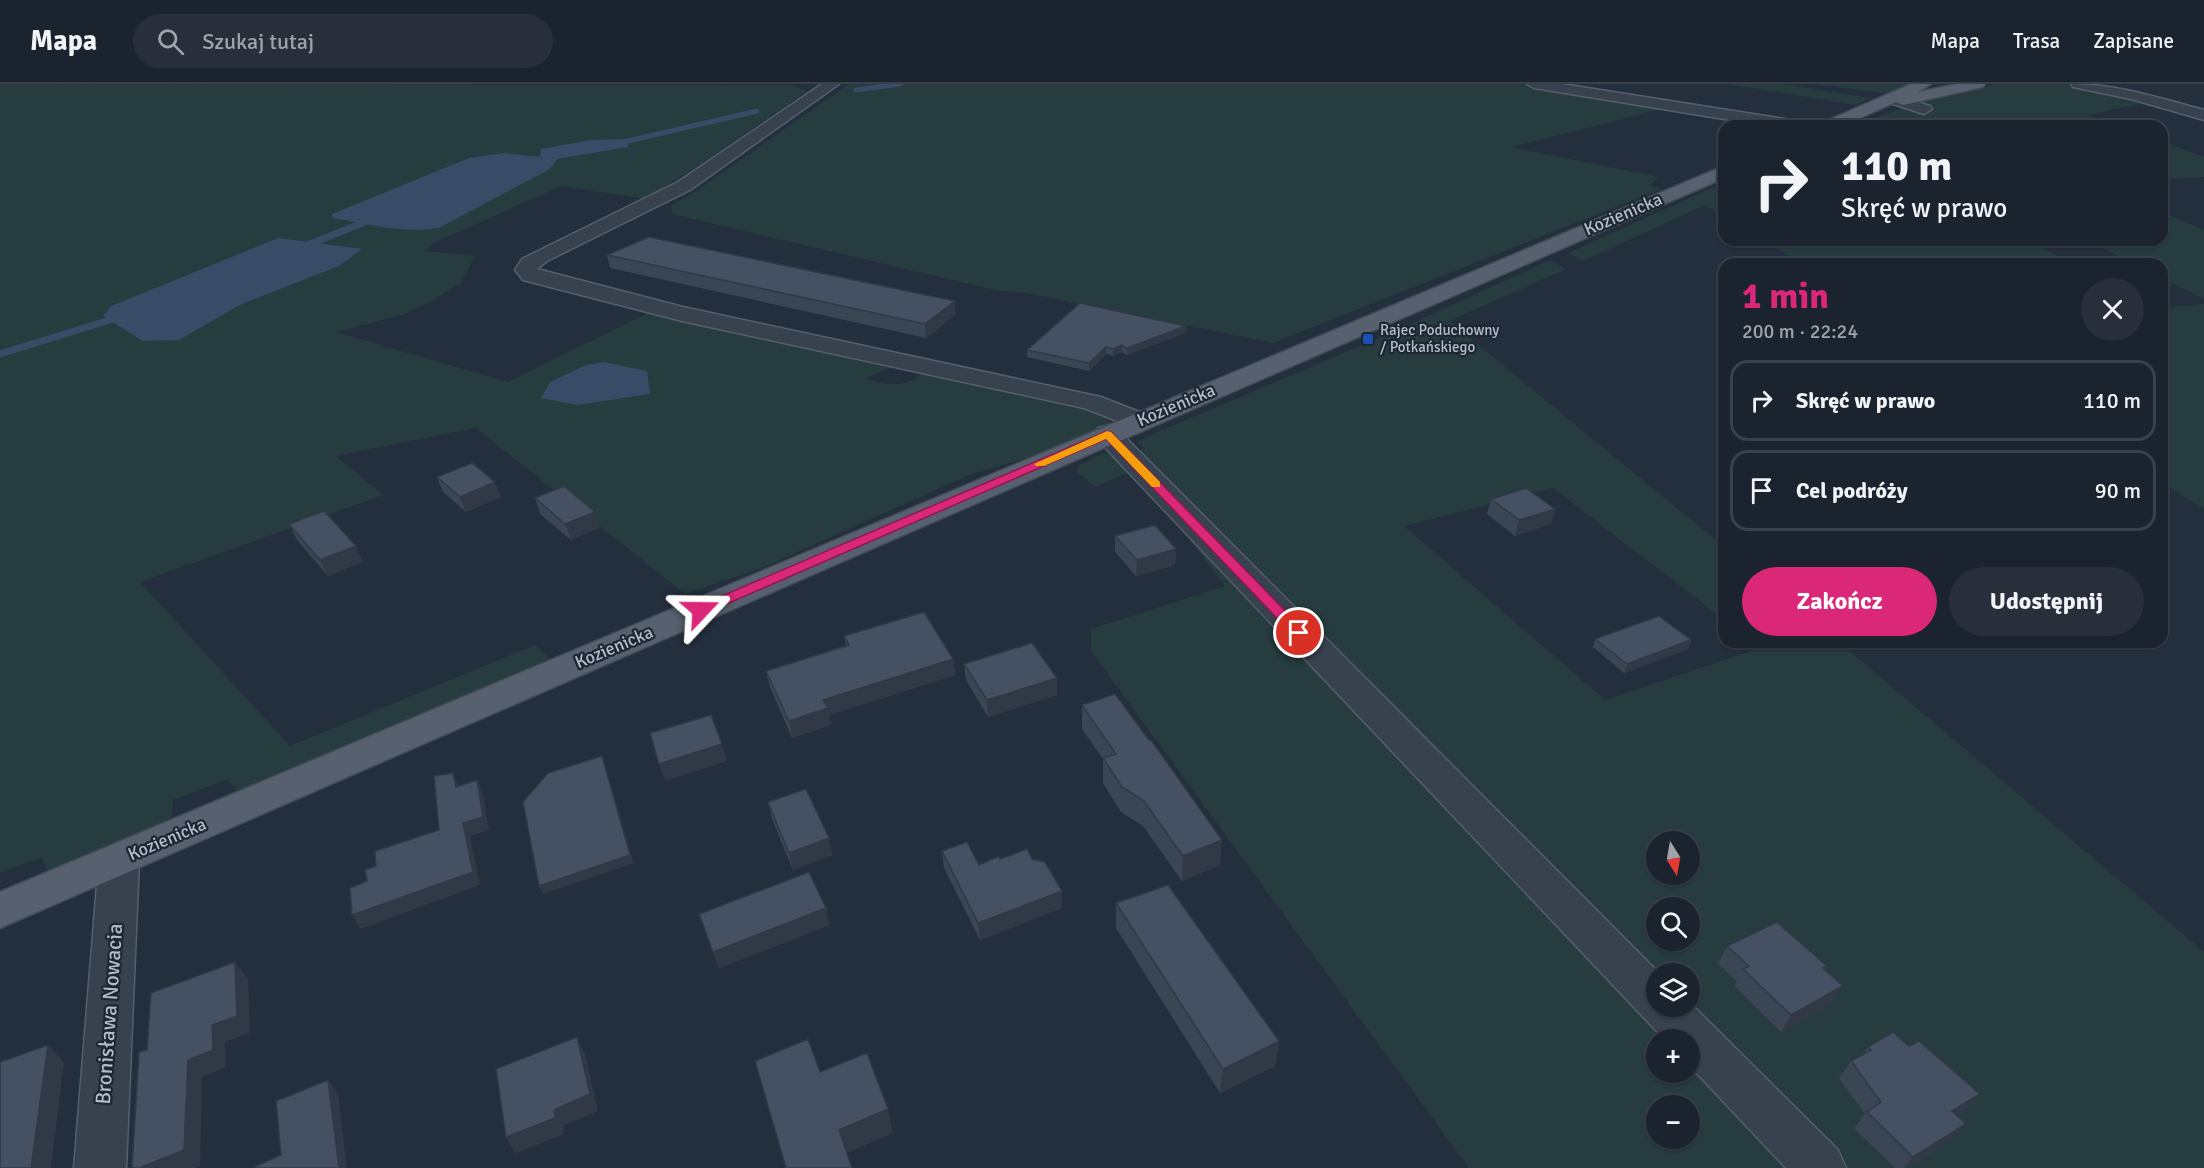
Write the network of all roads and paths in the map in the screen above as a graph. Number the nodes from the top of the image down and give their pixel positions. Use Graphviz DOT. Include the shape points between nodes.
graph roads {
  1 [pos="1534,84"];
  2 [pos="1924,84"];
  3 [pos="1978,84"];
  4 [pos="2078,84"];
  5 [pos="825,86"];
  6 [pos="1892,101"];
  7 [pos="1924,109"];
  8 [pos="2204,115"];
  9 [pos="1759,120"];
  10 [pos="1843,120"];
  11 [pos="1718,174"];
  12 [pos="1123,428"];
  13 [pos="119,860"];
  14 [pos="0,911"];
  15 [pos="1646,989"];
  16 [pos="1674,1017"];
  17 [pos="100,1168"];
  18 [pos="1820,1168"];
  1 -- 9 [label="street"];
  2 -- 6 [label="main road"];
  3 -- 6 [label="main road"];
  4 -- 8 [label="street"];
  5 -- 12 [label="street" via="684,186 540,257 529,263 526,270 531,275 682,314 1092,402"];
  6 -- 7 [label="street"];
  6 -- 10 [label="main road"];
  11 -- 12 [label="main road, Kozienicka"];
  12 -- 13 [label="main road, Kozienicka"];
  12 -- 15 [label="street"];
  13 -- 14 [label="main road, Kozienicka"];
  13 -- 17 [label="street, Bronisława Nowacia"];
  16 -- 18 [label="street"];
}
